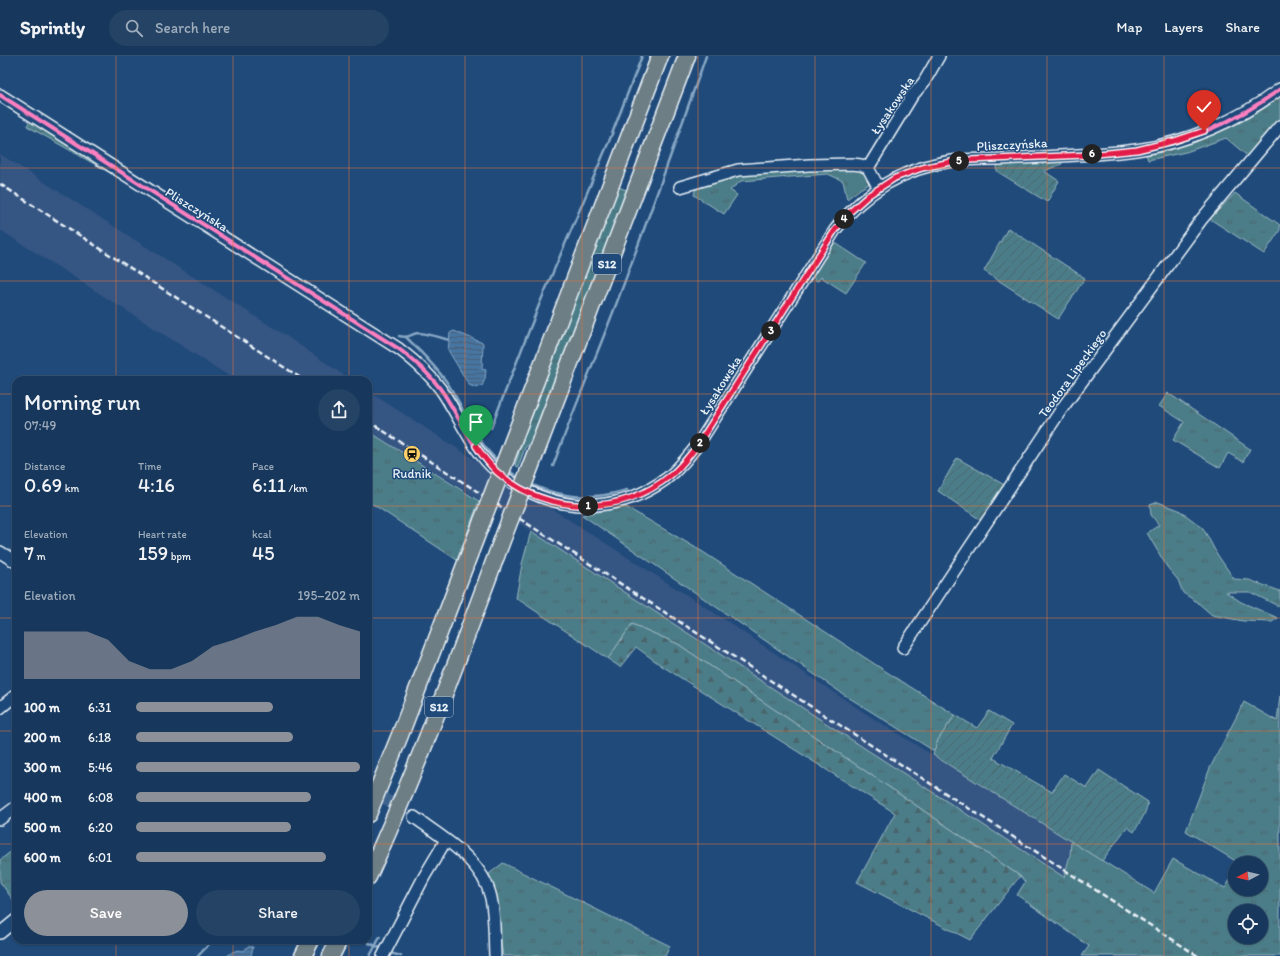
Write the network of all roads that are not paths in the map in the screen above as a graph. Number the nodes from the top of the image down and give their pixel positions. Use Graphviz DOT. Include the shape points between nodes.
graph roads {
  1 [pos="660,56"];
  2 [pos="687,56"];
  3 [pos="939,56"];
  4 [pos="1280,89"];
  5 [pos="0,95"];
  6 [pos="1280,126"];
  7 [pos="868,168"];
  8 [pos="680,187"];
  9 [pos="880,188"];
  10 [pos="384,338"];
  11 [pos="0,552"];
  12 [pos="12,560"];
  13 [pos="902,648"];
  14 [pos="12,698"];
  15 [pos="0,708"];
  16 [pos="372,804"];
  17 [pos="12,810"];
  18 [pos="414,817"];
  19 [pos="0,820"];
  20 [pos="446,840"];
  21 [pos="372,868"];
  22 [pos="12,923"];
  23 [pos="0,933"];
  24 [pos="309,944"];
  25 [pos="337,944"];
  26 [pos="303,956"];
  27 [pos="331,956"];
  28 [pos="383,956"];
  29 [pos="495,956"];
  1 -- 16 [label="highway, S12, bridge"];
  2 -- 21 [label="highway, S12, bridge" via="461,651"];
  3 -- 7 [label="street, Łysakowska"];
  4 -- 9 [label="street, Pliszczyńska" via="1250,109 1217,126 1160,145 1095,154 951,162 915,170 895,178"];
  5 -- 10 [label="street, Pliszczyńska"];
  6 -- 13 [label="street, Teodora Lipeckiego" via="1201,220 1063,407"];
  7 -- 8 [label="street" via="852,164 738,170"];
  7 -- 9 [label="street"];
  9 -- 10 [label="street, Łysakowska" via="855,207 832,235 689,457 660,483 625,500 595,506 572,505 547,500 513,484 496,471 483,456 432,379 410,356"];
  11 -- 12 [label="street"];
  14 -- 15 [label="street"];
  17 -- 19 [label="street"];
  18 -- 20 [label="street"];
  20 -- 28 [label="street"];
  20 -- 29 [label="street" via="472,863 487,886 492,904"];
  22 -- 23 [label="street"];
  24 -- 26 [label="highway"];
  25 -- 27 [label="highway"];
}
